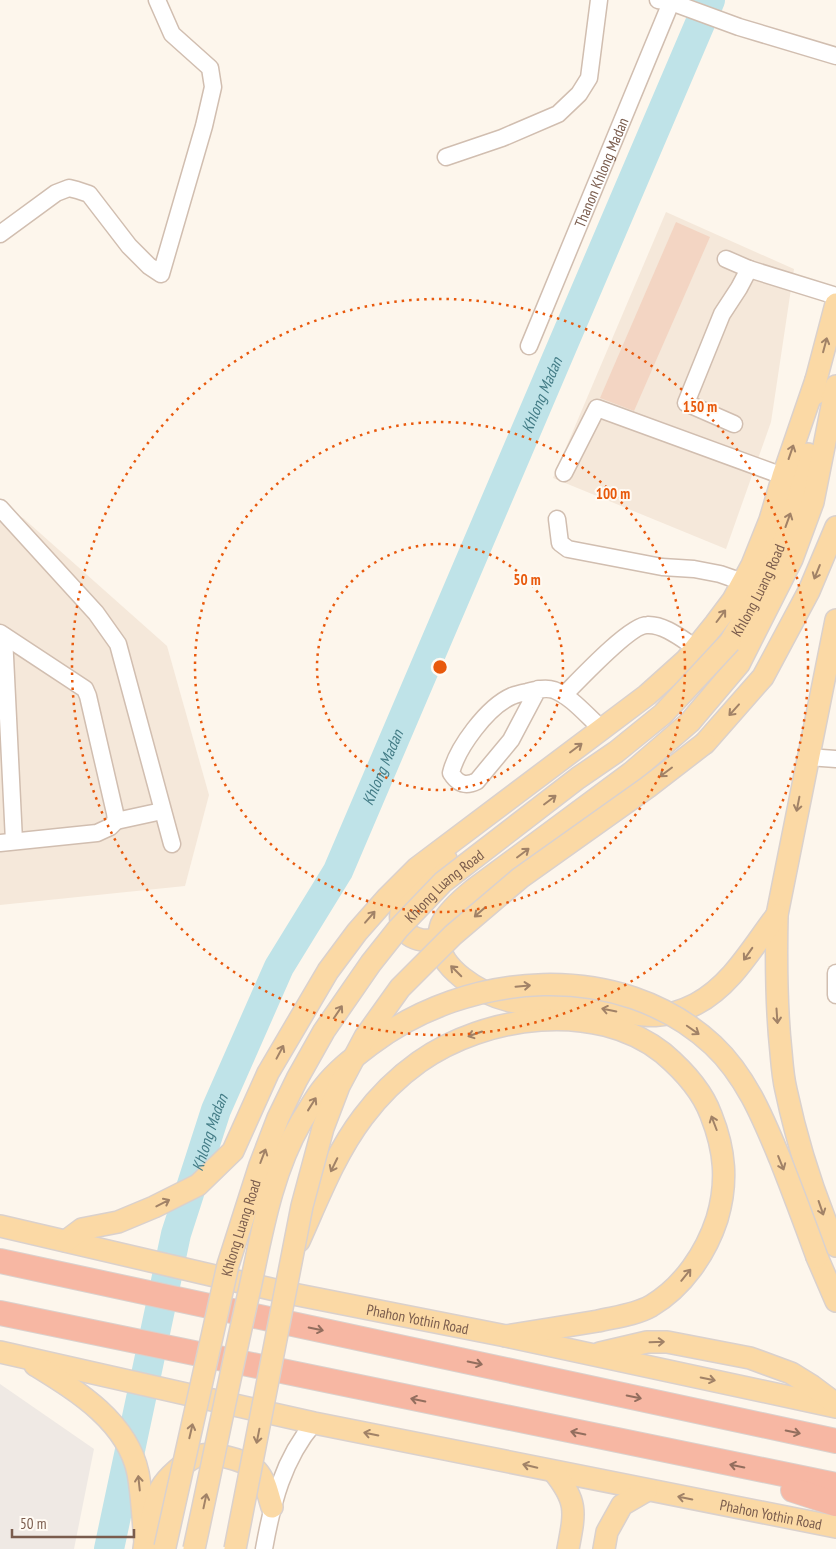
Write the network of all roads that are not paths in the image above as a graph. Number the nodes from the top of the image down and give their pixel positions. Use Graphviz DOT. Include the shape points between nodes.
graph roads {
  1 [pos="157,0"];
  2 [pos="599,0"];
  3 [pos="671,2"];
  4 [pos="836,56"];
  5 [pos="446,157"];
  6 [pos="0,234"];
  7 [pos="726,259"];
  8 [pos="749,270"];
  9 [pos="836,296"];
  10 [pos="836,304"];
  11 [pos="529,346"];
  12 [pos="816,380"];
  13 [pos="836,386"];
  14 [pos="734,424"];
  15 [pos="564,473"];
  16 [pos="782,476"];
  17 [pos="0,508"];
  18 [pos="557,519"];
  19 [pos="836,527"];
  20 [pos="743,582"];
  21 [pos="836,620"];
  22 [pos="2,635"];
  23 [pos="696,648"];
  24 [pos="829,687"];
  25 [pos="538,689"];
  26 [pos="564,694"];
  27 [pos="602,729"];
  28 [pos="808,757"];
  29 [pos="836,758"];
  30 [pos="162,810"];
  31 [pos="480,820"];
  32 [pos="116,821"];
  33 [pos="7,842"];
  34 [pos="172,844"];
  35 [pos="777,915"];
  36 [pos="439,939"];
  37 [pos="836,973"];
  38 [pos="836,995"];
  39 [pos="0,1226"];
  40 [pos="66,1241"];
  41 [pos="836,1246"];
  42 [pos="295,1251"];
  43 [pos="0,1261"];
  44 [pos="836,1301"];
  45 [pos="0,1314"];
  46 [pos="506,1336"];
  47 [pos="10,1354"];
  48 [pos="592,1354"];
  49 [pos="836,1406"];
  50 [pos="314,1423"];
  51 [pos="836,1441"];
  52 [pos="554,1472"];
  53 [pos="773,1473"];
  54 [pos="836,1486"];
  55 [pos="646,1491"];
  56 [pos="836,1504"];
  57 [pos="272,1506"];
  58 [pos="836,1528"];
  59 [pos="156,1547"];
  60 [pos="194,1549"];
  61 [pos="235,1549"];
  62 [pos="264,1549"];
  63 [pos="568,1549"];
  64 [pos="604,1549"];
  1 -- 6 [label="street" via="172,34 210,68 213,87 161,274 129,246 89,194 69,188 56,193"];
  2 -- 5 [label="street" via="589,78 579,94 558,114"];
  3 -- 4 [label="street" via="739,27"];
  3 -- 11 [label="street, Thanon Khlong Madan"];
  7 -- 8 [label="street"];
  8 -- 9 [label="street"];
  8 -- 14 [label="street" via="722,314 686,403"];
  12 -- 10 [label="main road, Khlong Luang Road, one-way"];
  16 -- 12 [label="main road, one-way"];
  59 -- 12 [label="main road, Khlong Luang Road, one-way, bridge" via="228,1264 260,1165 278,1118 324,1031 398,929 443,882 663,714 730,642 769,571 802,482 815,425"];
  36 -- 13 [label="main road, one-way" via="441,924 457,904 630,773 690,722 739,664 792,559 814,502"];
  15 -- 16 [label="street" via="597,408"];
  16 -- 20 [label="main road" via="770,520"];
  17 -- 30 [label="street" via="96,613 118,644"];
  18 -- 20 [label="street" via="560,543 568,549 662,567 694,569"];
  19 -- 42 [label="main road, one-way, bridge" via="809,591 763,677 705,743 520,878 453,935 400,988 365,1037 339,1086 312,1165"];
  23 -- 20 [label="main road, one-way"];
  21 -- 24 [label="main road"];
  22 -- 32 [label="street" via="85,688"];
  22 -- 33 [label="street"];
  23 -- 26 [label="street" via="657,626 639,627"];
  23 -- 27 [label="main road" via="647,695"];
  24 -- 28 [label="main road"];
  25 -- 25 [label="street" via="511,696 492,710 459,752 451,774 456,781 463,784 477,781 512,740"];
  25 -- 26 [label="street"];
  26 -- 27 [label="street"];
  31 -- 27 [label="main road, one-way"];
  28 -- 29 [label="street"];
  28 -- 35 [label="main road, one-way"];
  30 -- 32 [label="street"];
  30 -- 34 [label="street"];
  31 -- 36 [label="main road" via="401,910 403,929 408,934 423,940"];
  40 -- 31 [label="main road, one-way" via="82,1229 118,1222 198,1185 233,1151 268,1073 328,971 356,932 417,868"];
  32 -- 33 [label="street" via="97,833"];
  35 -- 36 [label="main road, one-way" via="718,989 696,1004 669,1015 645,1017 593,1006 511,1002 488,994 449,965 438,944"];
  35 -- 41 [label="main road, one-way" via="777,1014 785,1088 804,1159"];
  37 -- 38 [label="street"];
  39 -- 40 [label="main road, Phahon Yothin Road"];
  40 -- 46 [label="main road, Phahon Yothin Road" via="288,1293"];
  46 -- 42 [label="main road, one-way" via="636,1313 650,1307 685,1276 711,1236 722,1201 724,1163 709,1108 699,1090 674,1063 640,1038 623,1030 574,1020 499,1025 460,1039 420,1061 392,1084 363,1117 341,1151"];
  42 -- 61 [label="main road, one-way, bridge"];
  43 -- 51 [label="highway, Phahon Yothin Road, one-way"];
  60 -- 44 [label="main road, one-way, bridge" via="259,1247 288,1146 322,1089 340,1069 382,1036 428,1010 477,993 548,985 619,993 642,1000 665,1010 697,1032 740,1077 764,1119"];
  53 -- 45 [label="highway, one-way"];
  46 -- 48 [label="main road, Phahon Yothin Road"];
  47 -- 50 [label="main road, Phahon Yothin Road"];
  59 -- 47 [label="main road, one-way" via="138,1472 125,1440 80,1393"];
  48 -- 49 [label="main road, Phahon Yothin Road, one-way"];
  48 -- 49 [label="main road, one-way" via="647,1342 679,1343 750,1358 791,1373"];
  52 -- 50 [label="main road, Phahon Yothin Road, one-way"];
  50 -- 57 [label="street" via="293,1453"];
  52 -- 55 [label="main road, Phahon Yothin Road"];
  52 -- 63 [label="main road" via="567,1489 574,1514"];
  53 -- 54 [label="highway"];
  53 -- 56 [label="highway" via="780,1482 795,1491"];
  58 -- 55 [label="main road, Phahon Yothin Road, one-way"];
  55 -- 64 [label="main road" via="622,1505 607,1532"];
  57 -- 59 [label="main road" via="265,1483 251,1466 218,1455 196,1456 172,1474 161,1488"];
  57 -- 62 [label="street"];
}
